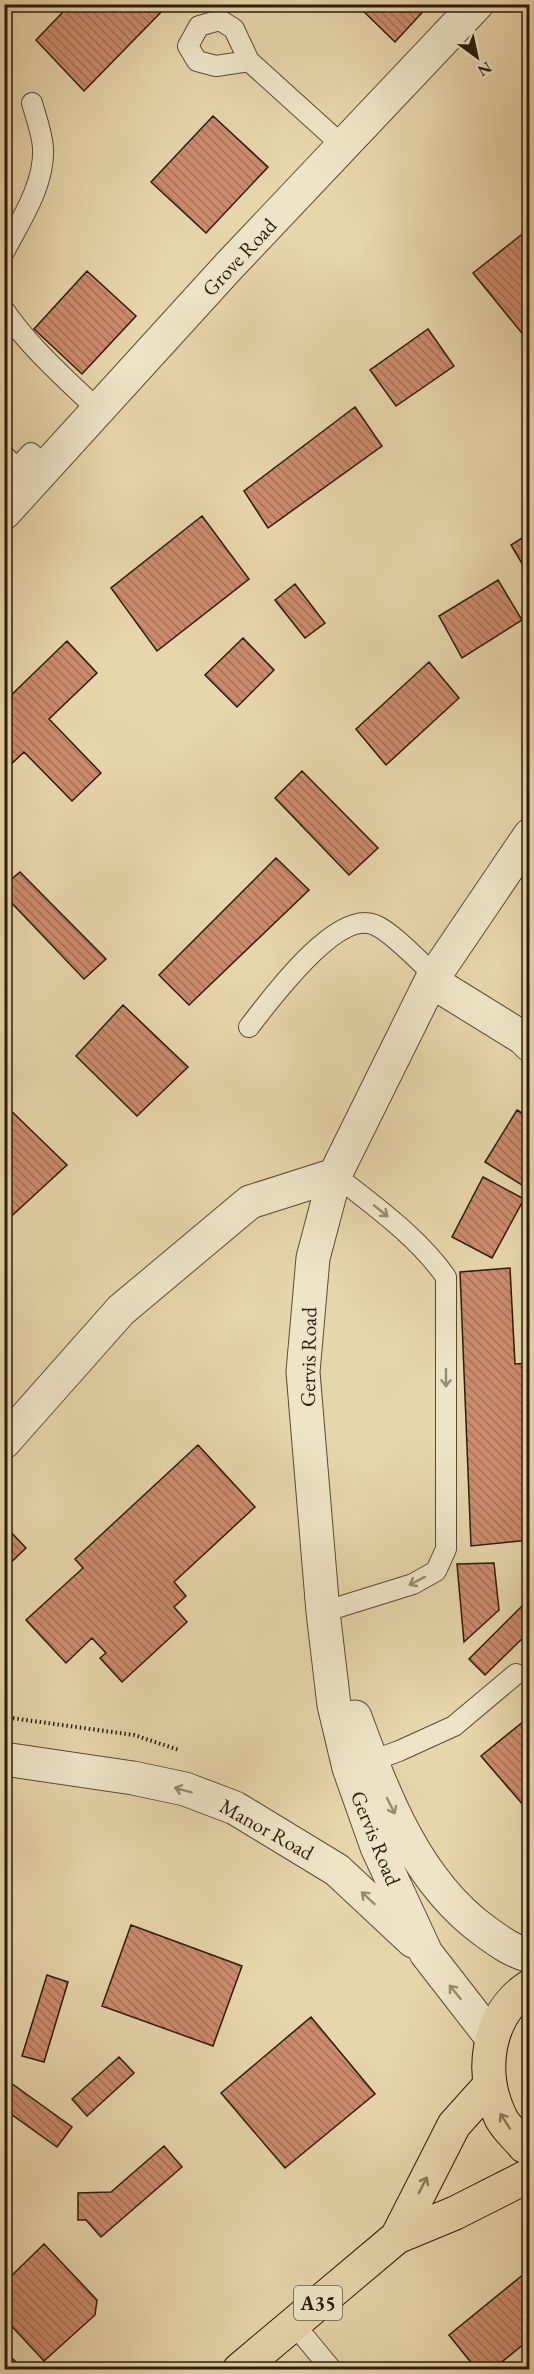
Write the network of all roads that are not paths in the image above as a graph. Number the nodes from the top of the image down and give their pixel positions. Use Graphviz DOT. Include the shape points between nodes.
graph roads {
  1 [pos="477,4"];
  2 [pos="249,61"];
  3 [pos="32,103"];
  4 [pos="343,146"];
  5 [pos="4,252"];
  6 [pos="4,310"];
  7 [pos="98,411"];
  8 [pos="4,455"];
  9 [pos="46,468"];
  10 [pos="4,513"];
  11 [pos="530,835"];
  12 [pos="433,978"];
  13 [pos="249,1027"];
  14 [pos="530,1045"];
  15 [pos="334,1175"];
  16 [pos="4,1442"];
  17 [pos="323,1612"];
  18 [pos="516,1674"];
  19 [pos="4,1759"];
  20 [pos="360,1765"];
  21 [pos="426,1953"];
  22 [pos="530,1956"];
  23 [pos="530,1986"];
  24 [pos="492,2038"];
  25 [pos="489,2086"];
  26 [pos="530,2149"];
  27 [pos="530,2175"];
  28 [pos="397,2237"];
  29 [pos="294,2323"];
  30 [pos="239,2370"];
  31 [pos="332,2370"];
  1 -- 4 [label="street, Grove Road"];
  2 -- 4 [label="lane"];
  3 -- 5 [label="lane" via="43,149 40,168 34,192"];
  4 -- 7 [label="street, Grove Road"];
  6 -- 7 [label="lane"];
  7 -- 9 [label="street, Grove Road"];
  8 -- 9 [label="lane" via="16,469 31,453"];
  9 -- 10 [label="street, Grove Road"];
  11 -- 12 [label="street, Gervis Road"];
  12 -- 13 [label="lane" via="382,928 361,921 321,944 277,990"];
  12 -- 14 [label="street"];
  12 -- 15 [label="street, Gervis Road"];
  15 -- 16 [label="street" via="250,1202 121,1310"];
  15 -- 17 [label="street, Gervis Road" via="313,1258 303,1372"];
  15 -- 17 [label="lane, one-way" via="431,1255 446,1277 446,1549 436,1570 412,1584"];
  17 -- 20 [label="street, Gervis Road" via="334,1705"];
  18 -- 20 [label="lane" via="454,1726"];
  21 -- 19 [label="street, Manor Road, one-way" via="337,1870 235,1808 185,1789"];
  20 -- 21 [label="street, Gervis Road" via="377,1847"];
  20 -- 22 [label="street, Gervis Road, one-way" via="380,1785 425,1872 465,1917 513,1951"];
  24 -- 21 [label="street, Gervis Road, one-way"];
  23 -- 24 [label="main road" via="503,2013"];
  24 -- 25 [label="main road"];
  26 -- 25 [label="main road, one-way" via="502,2119"];
  28 -- 25 [label="main road, A35, one-way" via="454,2125"];
  27 -- 28 [label="main road, A35"];
  28 -- 29 [label="main road, A35"];
  29 -- 30 [label="main road, A35"];
  29 -- 31 [label="lane"];
}
